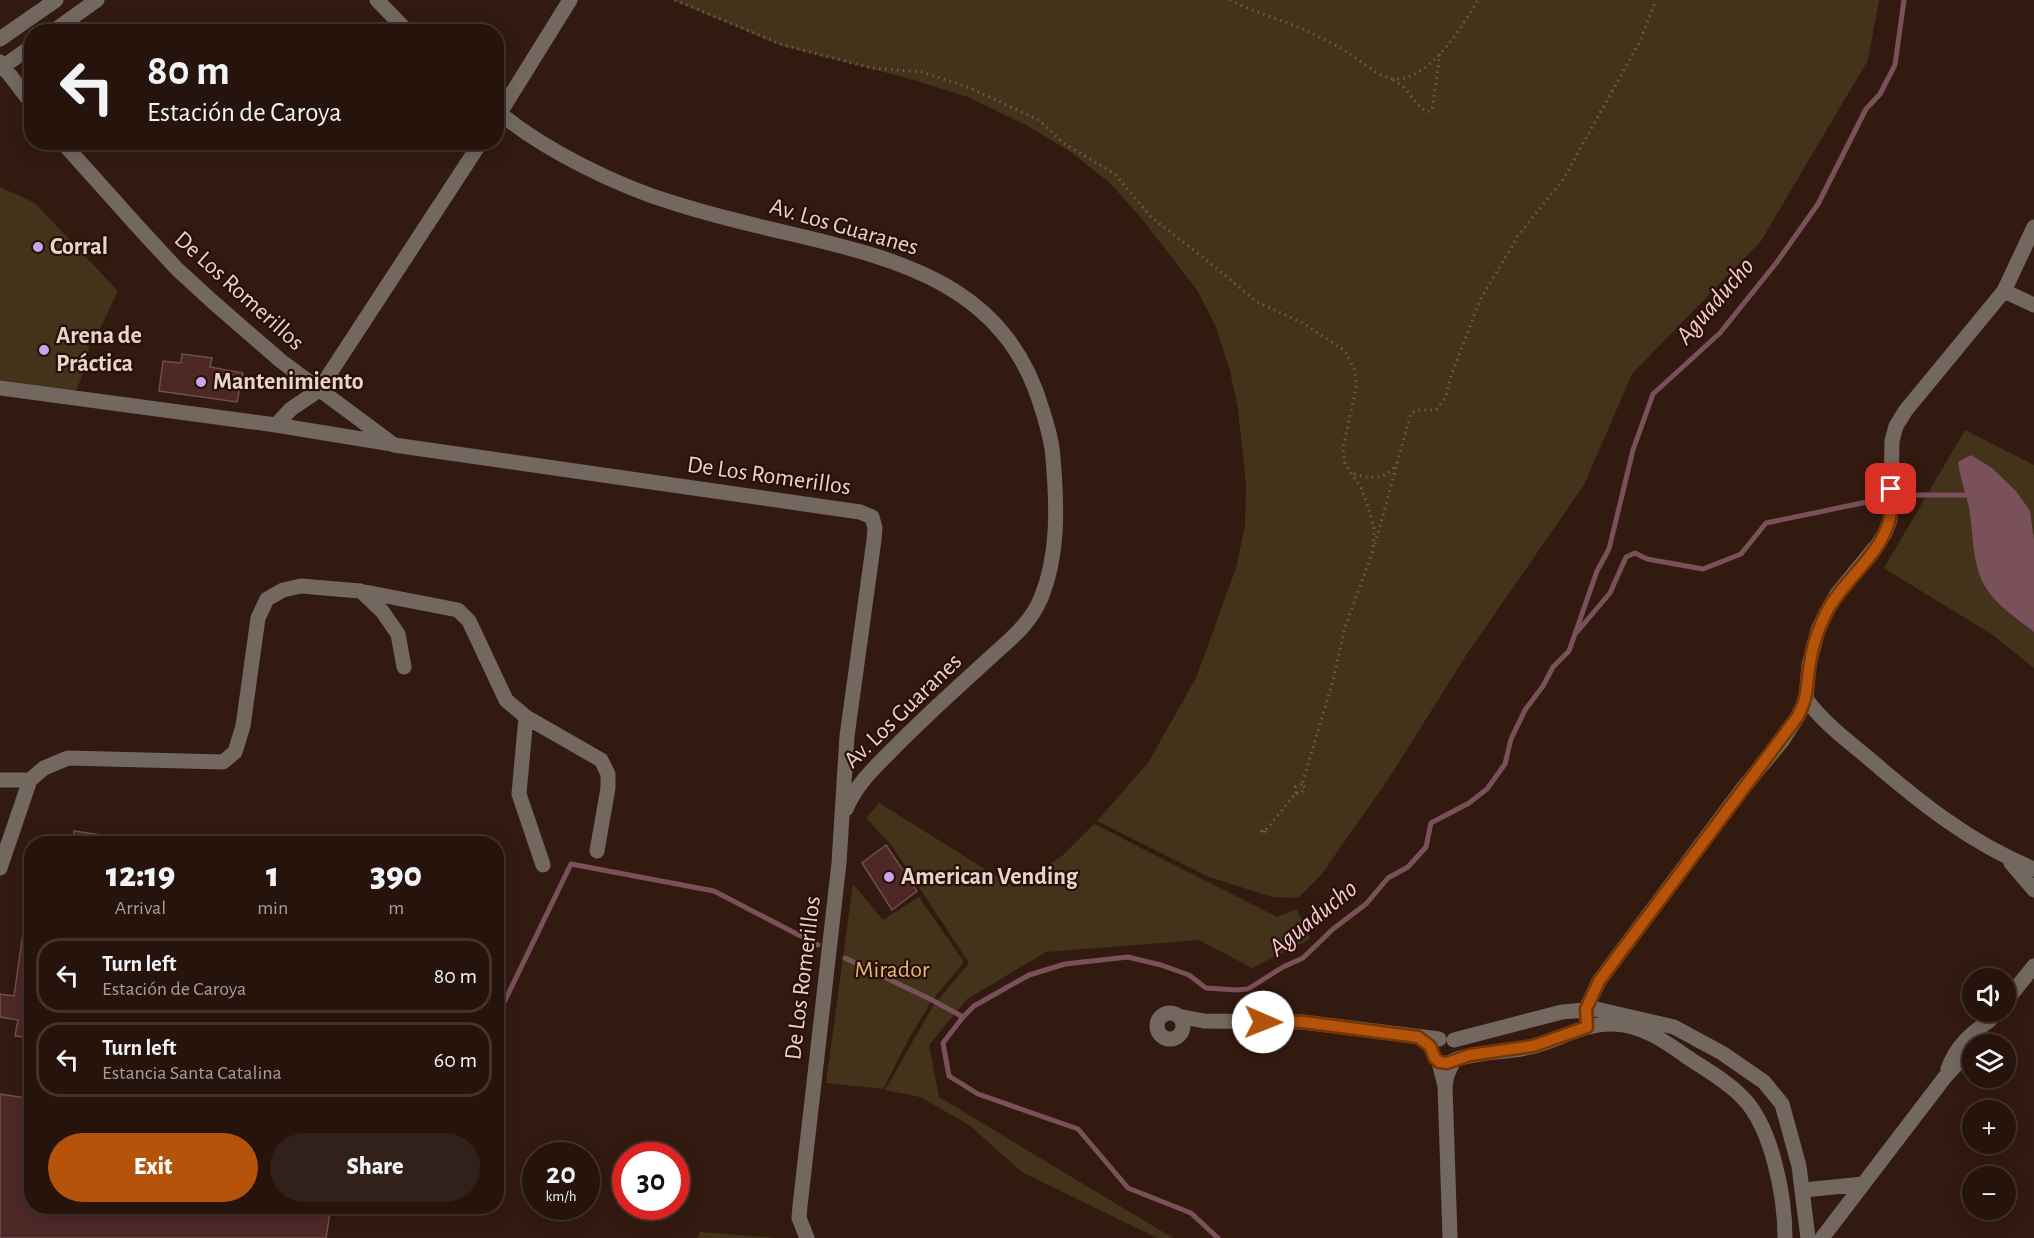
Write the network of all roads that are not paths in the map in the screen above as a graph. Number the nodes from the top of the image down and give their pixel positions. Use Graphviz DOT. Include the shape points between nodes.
graph roads {
  1 [pos="56,0"];
  2 [pos="97,0"];
  3 [pos="377,0"];
  4 [pos="570,0"];
  5 [pos="63,24"];
  6 [pos="400,24"];
  7 [pos="0,39"];
  8 [pos="24,51"];
  9 [pos="1,66"];
  10 [pos="24,94"];
  11 [pos="504,104"];
  12 [pos="504,118"];
  13 [pos="69,150"];
  14 [pos="476,150"];
  15 [pos="2034,227"];
  16 [pos="2004,291"];
  17 [pos="2034,305"];
  18 [pos="0,388"];
  19 [pos="319,390"];
  20 [pos="276,425"];
  21 [pos="394,445"];
  22 [pos="360,591"];
  23 [pos="404,667"];
  24 [pos="1806,699"];
  25 [pos="526,717"];
  26 [pos="0,780"];
  27 [pos="30,780"];
  28 [pos="843,817"];
  29 [pos="597,851"];
  30 [pos="2007,858"];
  31 [pos="543,865"];
  32 [pos="0,868"];
  33 [pos="2034,869"];
  34 [pos="2034,890"];
  35 [pos="2034,966"];
  36 [pos="2016,988"];
  37 [pos="1586,1009"];
  38 [pos="1178,1016"];
  39 [pos="1204,1021"];
  40 [pos="1985,1022"];
  41 [pos="1587,1027"];
  42 [pos="1179,1034"];
  43 [pos="1441,1053"];
  44 [pos="1962,1059"];
  45 [pos="1945,1077"];
  46 [pos="1863,1184"];
  47 [pos="1804,1190"];
  48 [pos="805,1233"];
  49 [pos="1450,1238"];
  50 [pos="1785,1238"];
  51 [pos="1808,1238"];
  52 [pos="1822,1238"];
  1 -- 7 [label="street"];
  2 -- 5 [label="street"];
  3 -- 6 [label="street"];
  4 -- 11 [label="street"];
  8 -- 9 [label="street"];
  9 -- 10 [label="street"];
  12 -- 28 [label="street, Av. Los Guaranes" via="584,167 673,204 894,260 934,278 963,295 987,316 1026,365 1046,422 1055,477 1053,553 1040,601 1018,633 874,767 858,786"];
  13 -- 19 [label="street, De Los Romerillos" via="177,269"];
  14 -- 19 [label="street"];
  15 -- 16 [label="street"];
  16 -- 17 [label="street"];
  16 -- 24 [label="street" via="1896,426 1892,441 1890,520 1878,544 1837,594 1818,630"];
  18 -- 20 [label="street"];
  19 -- 20 [label="street" via="291,408"];
  19 -- 21 [label="street, De Los Romerillos"];
  20 -- 21 [label="street"];
  21 -- 28 [label="street, De Los Romerillos" via="861,512 872,517 874,540 847,736"];
  22 -- 23 [label="street" via="382,611 398,634"];
  22 -- 25 [label="street" via="458,610 469,621 506,700"];
  22 -- 27 [label="street" via="301,586 267,599 258,618 243,726 235,753 222,762 68,758 44,768"];
  24 -- 30 [label="street" via="1824,721 1908,793 1960,831"];
  24 -- 37 [label="street" via="1782,741 1599,981"];
  25 -- 29 [label="street" via="601,760 608,774 608,788"];
  25 -- 31 [label="street" via="519,794"];
  26 -- 27 [label="street"];
  27 -- 32 [label="street"];
  28 -- 48 [label="street, De Los Romerillos" via="801,1186 799,1218"];
  30 -- 33 [label="street"];
  30 -- 34 [label="street"];
  35 -- 36 [label="street"];
  37 -- 41 [label="street"];
  37 -- 43 [label="street" via="1454,1040 1449,1037"];
  37 -- 47 [label="street" via="1674,1027 1764,1082 1785,1112"];
  38 -- 39 [label="street"];
  38 -- 42 [label="street" via="1182,1026"];
  38 -- 42 [label="street" via="1164,1014 1157,1027 1164,1037"];
  39 -- 42 [label="street"];
  39 -- 43 [label="street" via="1303,1022 1418,1037"];
  40 -- 45 [label="street" via="1958,1048"];
  41 -- 43 [label="street" via="1533,1046"];
  41 -- 50 [label="street" via="1614,1024 1650,1033 1744,1098 1757,1118 1776,1168"];
  43 -- 49 [label="street" via="1447,1075"];
  44 -- 45 [label="street"];
  45 -- 46 [label="street"];
  46 -- 47 [label="street"];
  46 -- 52 [label="street"];
  47 -- 51 [label="street"];
}
